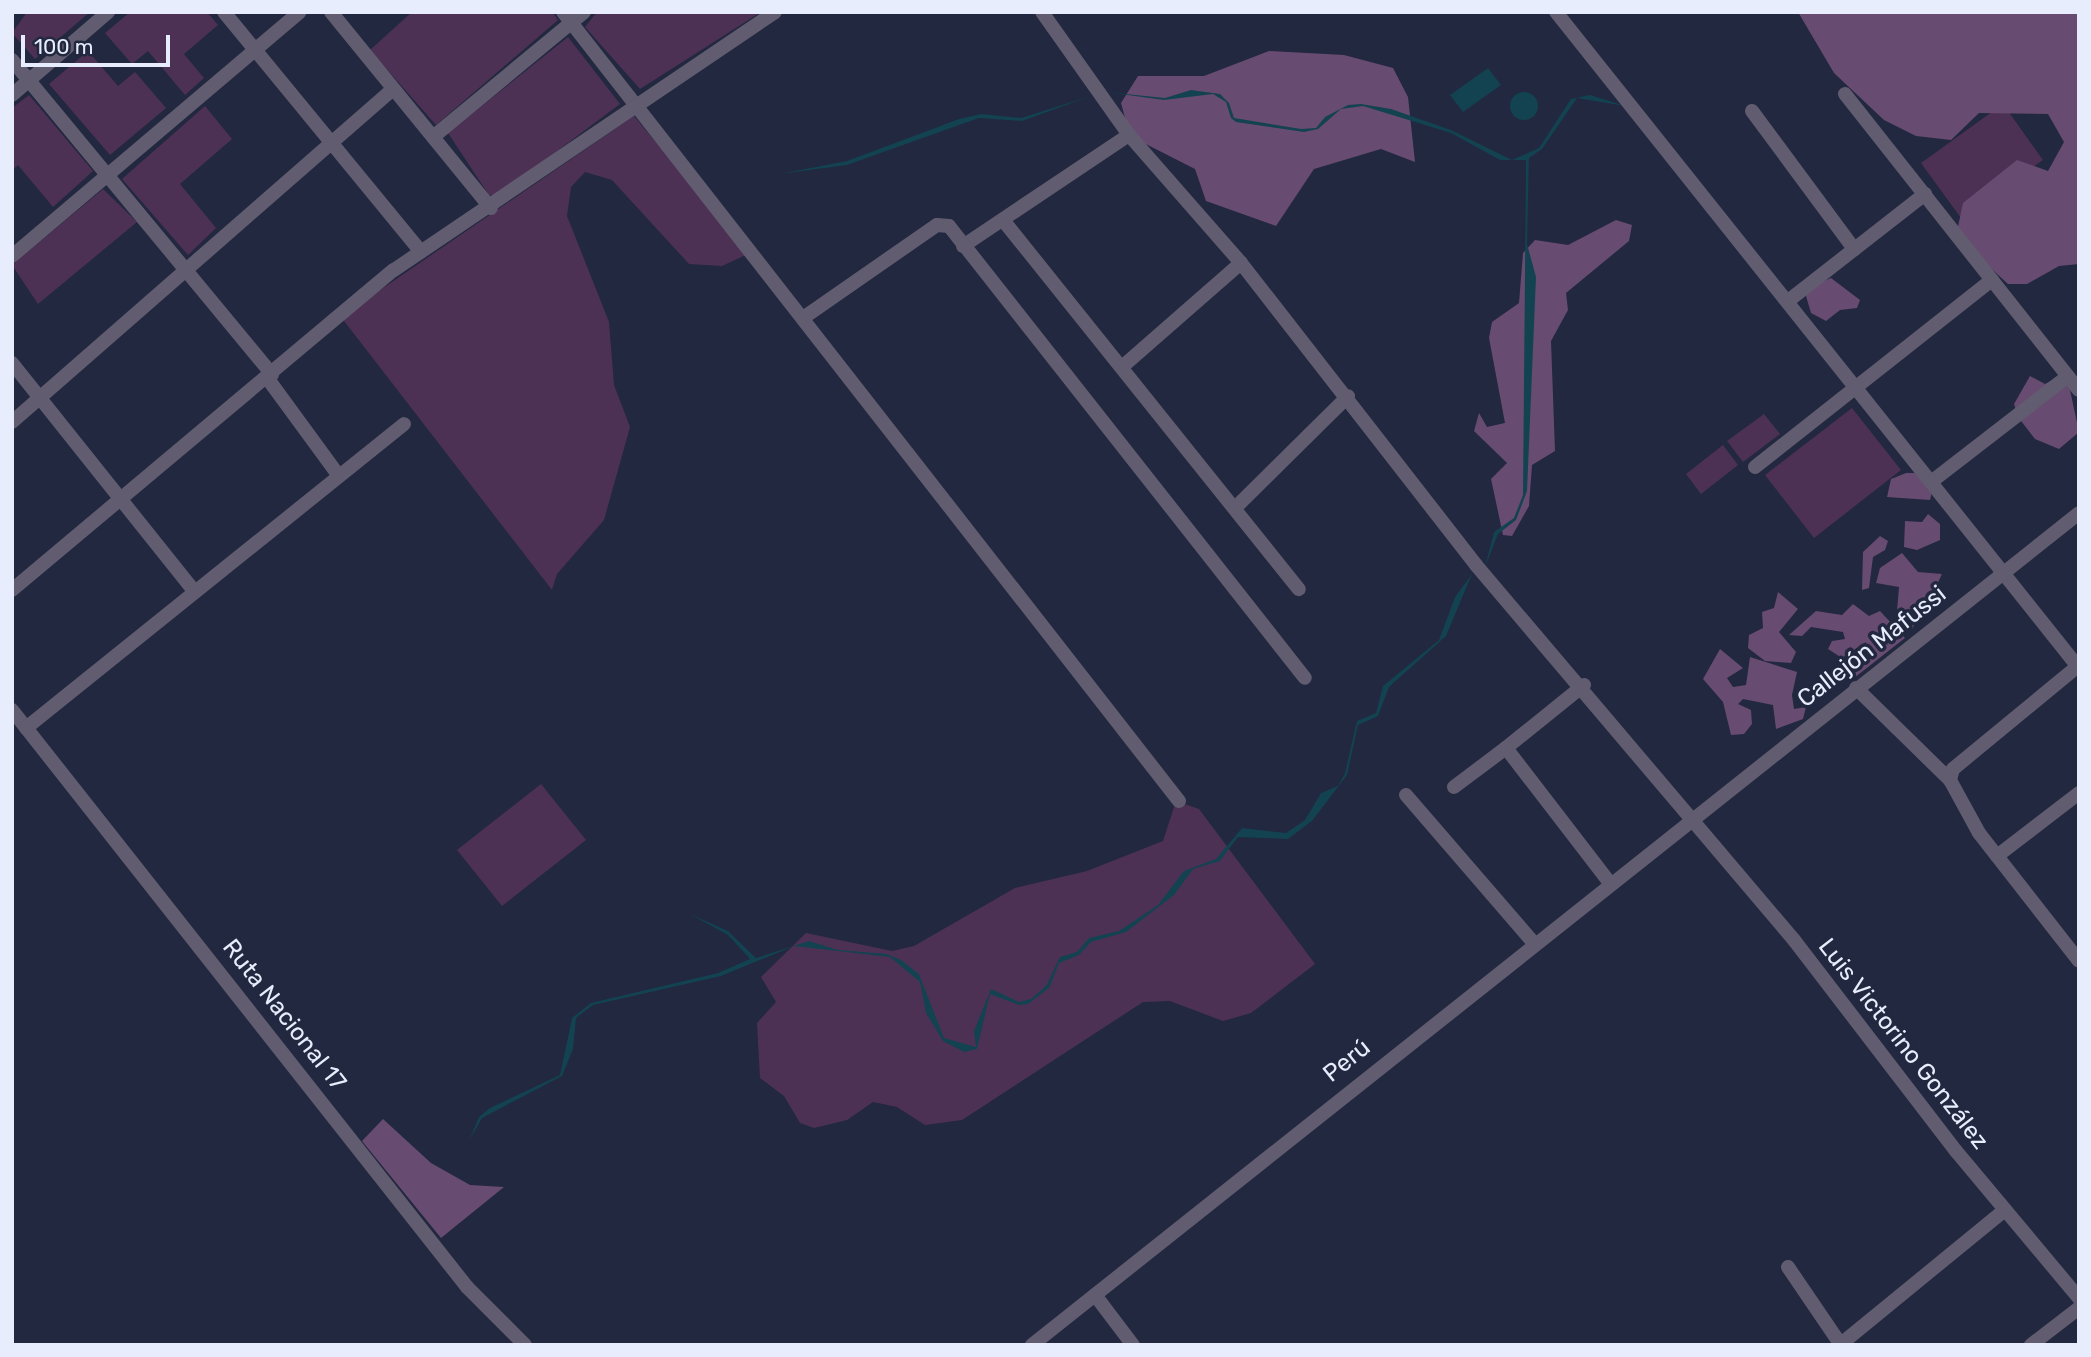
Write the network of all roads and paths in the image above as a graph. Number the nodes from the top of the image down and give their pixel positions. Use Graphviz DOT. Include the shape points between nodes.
graph roads {
  1 [pos="108,12"];
  2 [pos="224,12"];
  3 [pos="300,12"];
  4 [pos="331,12"];
  5 [pos="584,12"];
  6 [pos="775,12"];
  7 [pos="1042,12"];
  8 [pos="1556,12"];
  9 [pos="567,17"];
  10 [pos="255,50"];
  11 [pos="12,60"];
  12 [pos="29,80"];
  13 [pos="393,89"];
  14 [pos="1845,94"];
  15 [pos="12,95"];
  16 [pos="635,102"];
  17 [pos="1752,111"];
  18 [pos="1129,135"];
  19 [pos="433,137"];
  20 [pos="331,143"];
  21 [pos="108,175"];
  22 [pos="1925,194"];
  23 [pos="491,208"];
  24 [pos="1003,220"];
  25 [pos="963,246"];
  26 [pos="1854,249"];
  27 [pos="421,252"];
  28 [pos="12,256"];
  29 [pos="1241,263"];
  30 [pos="186,270"];
  31 [pos="1992,280"];
  32 [pos="1788,301"];
  33 [pos="803,318"];
  34 [pos="12,363"];
  35 [pos="1122,367"];
  36 [pos="270,376"];
  37 [pos="2068,376"];
  38 [pos="1855,386"];
  39 [pos="2079,390"];
  40 [pos="1348,396"];
  41 [pos="40,398"];
  42 [pos="12,422"];
  43 [pos="404,424"];
  44 [pos="1755,467"];
  45 [pos="339,476"];
  46 [pos="1931,482"];
  47 [pos="122,500"];
  48 [pos="1235,508"];
  49 [pos="2079,513"];
  50 [pos="2003,573"];
  51 [pos="1299,589"];
  52 [pos="12,590"];
  53 [pos="195,592"];
  54 [pos="2078,667"];
  55 [pos="1305,678"];
  56 [pos="1584,685"];
  57 [pos="1856,688"];
  58 [pos="12,709"];
  59 [pos="26,728"];
  60 [pos="1506,748"];
  61 [pos="1950,779"];
  62 [pos="1454,787"];
  63 [pos="2079,793"];
  64 [pos="1406,795"];
  65 [pos="1179,801"];
  66 [pos="1692,817"];
  67 [pos="1997,856"];
  68 [pos="1610,883"];
  69 [pos="1533,942"];
  70 [pos="2077,954"];
  71 [pos="2005,1210"];
  72 [pos="1788,1266"];
  73 [pos="1095,1295"];
  74 [pos="2079,1298"];
  75 [pos="2079,1308"];
  76 [pos="1841,1344"];
  77 [pos="525,1345"];
  78 [pos="1032,1345"];
  79 [pos="1133,1345"];
  80 [pos="2031,1345"];
  1 -- 12 [label="street"];
  2 -- 10 [label="street"];
  3 -- 10 [label="street"];
  4 -- 13 [label="street"];
  5 -- 9 [label="street"];
  6 -- 16 [label="street"];
  7 -- 18 [label="street, Luis Victorino González"];
  8 -- 32 [label="street"];
  9 -- 16 [label="street"];
  9 -- 19 [label="street"];
  10 -- 20 [label="street"];
  10 -- 21 [label="street"];
  11 -- 12 [label="street"];
  12 -- 15 [label="street"];
  12 -- 21 [label="street"];
  13 -- 19 [label="street"];
  13 -- 20 [label="street"];
  14 -- 22 [label="street"];
  16 -- 23 [label="street"];
  16 -- 33 [label="street"];
  17 -- 26 [label="street"];
  18 -- 24 [label="street"];
  18 -- 29 [label="street, Luis Victorino González"];
  19 -- 23 [label="street"];
  20 -- 27 [label="street"];
  20 -- 30 [label="street"];
  21 -- 28 [label="street"];
  21 -- 30 [label="street"];
  22 -- 26 [label="street"];
  22 -- 31 [label="street"];
  23 -- 27 [label="street"];
  24 -- 25 [label="street"];
  24 -- 35 [label="street"];
  25 -- 33 [label="street" via="949,226 937,225"];
  25 -- 55 [label="street"];
  26 -- 32 [label="street"];
  27 -- 36 [label="street"];
  29 -- 35 [label="street"];
  29 -- 40 [label="street, Luis Victorino González"];
  30 -- 36 [label="street"];
  30 -- 41 [label="street"];
  31 -- 37 [label="street"];
  31 -- 38 [label="street"];
  32 -- 38 [label="street"];
  33 -- 65 [label="street"];
  34 -- 41 [label="street"];
  35 -- 48 [label="street"];
  36 -- 45 [label="street"];
  36 -- 47 [label="street"];
  37 -- 39 [label="street"];
  37 -- 46 [label="street"];
  38 -- 44 [label="street"];
  38 -- 46 [label="street"];
  40 -- 48 [label="street"];
  40 -- 56 [label="street, Luis Victorino González" via="1476,565"];
  41 -- 42 [label="street"];
  41 -- 47 [label="street"];
  43 -- 45 [label="street"];
  45 -- 53 [label="street"];
  46 -- 50 [label="street"];
  47 -- 52 [label="street"];
  47 -- 53 [label="street"];
  48 -- 51 [label="street"];
  49 -- 50 [label="street, Callejón Mafussi"];
  50 -- 54 [label="street"];
  50 -- 57 [label="street, Callejón Mafussi"];
  53 -- 59 [label="street"];
  54 -- 61 [label="street" via="1953,769"];
  56 -- 60 [label="street"];
  56 -- 66 [label="street, Luis Victorino González"];
  57 -- 61 [label="street"];
  57 -- 66 [label="street, Callejón Mafussi"];
  58 -- 59 [label="street, Ruta Nacional 17"];
  59 -- 77 [label="street, Ruta Nacional 17" via="467,1287"];
  60 -- 62 [label="street"];
  60 -- 68 [label="street"];
  61 -- 67 [label="street"];
  63 -- 67 [label="street"];
  64 -- 69 [label="street"];
  66 -- 68 [label="street, Perú"];
  66 -- 71 [label="street, Luis Victorino González"];
  67 -- 70 [label="street"];
  68 -- 69 [label="street, Perú"];
  69 -- 73 [label="street, Perú"];
  71 -- 74 [label="street, Luis Victorino González"];
  71 -- 76 [label="street"];
  72 -- 76 [label="street"];
  73 -- 78 [label="street, Perú"];
  73 -- 79 [label="street"];
  75 -- 80 [label="street"];
}
